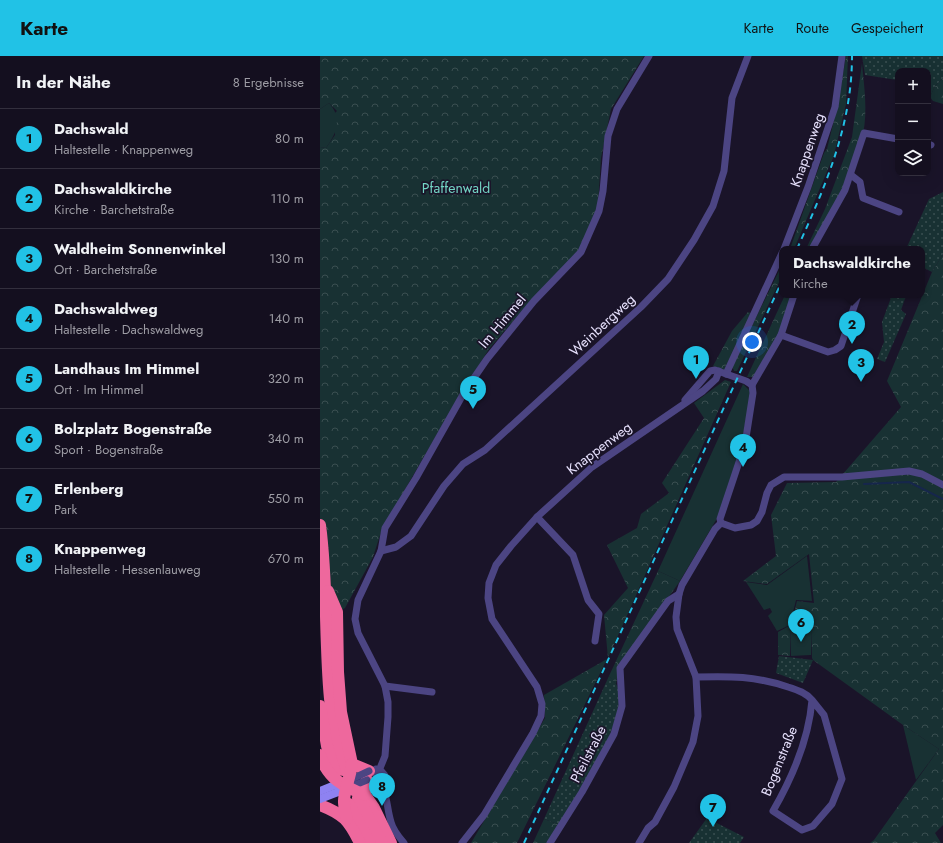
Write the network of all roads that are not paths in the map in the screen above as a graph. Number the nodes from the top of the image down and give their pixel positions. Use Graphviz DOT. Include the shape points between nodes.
graph roads {
  1 [pos="649,56"];
  2 [pos="748,56"];
  3 [pos="842,56"];
  4 [pos="895,138"];
  5 [pos="851,175"];
  6 [pos="898,212"];
  7 [pos="785,246"];
  8 [pos="814,246"];
  9 [pos="779,259"];
  10 [pos="793,298"];
  11 [pos="857,298"];
  12 [pos="782,335"];
  13 [pos="722,372"];
  14 [pos="752,385"];
  15 [pos="943,485"];
  16 [pos="537,517"];
  17 [pos="721,523"];
  18 [pos="320,525"];
  19 [pos="381,551"];
  20 [pos="679,594"];
  21 [pos="595,640"];
  22 [pos="696,677"];
  23 [pos="385,686"];
  24 [pos="432,692"];
  25 [pos="812,700"];
  26 [pos="320,706"];
  27 [pos="320,755"];
  28 [pos="343,769"];
  29 [pos="373,775"];
  30 [pos="345,786"];
  31 [pos="320,791"];
  32 [pos="320,799"];
  33 [pos="357,799"];
  34 [pos="320,805"];
  35 [pos="347,819"];
  36 [pos="367,841"];
  37 [pos="382,843"];
  38 [pos="391,843"];
  39 [pos="404,843"];
  40 [pos="462,843"];
  41 [pos="550,843"];
  42 [pos="639,843"];
  1 -- 19 [label="street, Im Himmel" via="617,109 608,136 599,211 581,252 525,312 465,391 385,528"];
  2 -- 19 [label="street, Weinbergweg" via="732,98 724,171 713,206 668,279 641,307 485,450 463,464 444,486 411,536 396,547"];
  3 -- 7 [label="street, Knappenweg" via="837,98 830,122"];
  4 -- 5 [label="street" via="864,133"];
  5 -- 6 [label="street" via="860,182 863,198"];
  5 -- 8 [label="street"];
  9 -- 13 [label="street"];
  10 -- 12 [label="street"];
  11 -- 12 [label="street" via="841,346 835,350 828,352"];
  12 -- 14 [label="street"];
  13 -- 14 [label="street"];
  13 -- 16 [label="street, Knappenweg" via="710,371 681,405 592,467"];
  14 -- 17 [label="street" via="754,393 745,444 720,519"];
  15 -- 17 [label="street" via="922,474 909,471 842,477 784,477 771,485 762,512 751,525 735,528"];
  16 -- 21 [label="street" via="573,555 588,600 599,614"];
  16 -- 40 [label="street, Knappenweg" via="496,565 489,583 488,598 492,619 537,687 542,704 541,716 484,815"];
  17 -- 20 [label="street" via="715,529"];
  18 -- 28 [label="highway" via="326,584 337,612"];
  19 -- 23 [label="street, Im Himmel" via="358,600 355,619 358,633"];
  20 -- 22 [label="street" via="677,629"];
  20 -- 41 [label="street, Pfeilstraße" via="668,601 620,668 622,706 614,734"];
  22 -- 25 [label="street, Bogenstraße" via="746,676 799,691"];
  22 -- 42 [label="street" via="698,716 693,742 674,787 655,822"];
  23 -- 24 [label="street"];
  23 -- 29 [label="street" via="388,717 385,756"];
  25 -- 25 [label="street, Bogenstraße" via="802,746 773,811 802,830 813,826 832,804 842,779 824,715"];
  26 -- 28 [label="highway" via="327,746"];
  27 -- 30 [label="highway, bridge" via="328,773"];
  28 -- 29 [label="highway"];
  28 -- 30 [label="highway, bridge"];
  29 -- 30 [label="street, bridge" via="355,785"];
  29 -- 33 [label="highway"];
  29 -- 39 [label="street" via="386,796 390,821"];
  30 -- 31 [label="street, bridge" via="335,785"];
  30 -- 32 [label="street, bridge"];
  30 -- 33 [label="highway, bridge"];
  30 -- 35 [label="highway, bridge" via="344,810"];
  33 -- 36 [label="highway"];
  33 -- 37 [label="highway"];
  33 -- 38 [label="highway" via="374,808"];
  34 -- 35 [label="highway" via="336,811"];
  35 -- 36 [label="highway"];
}
